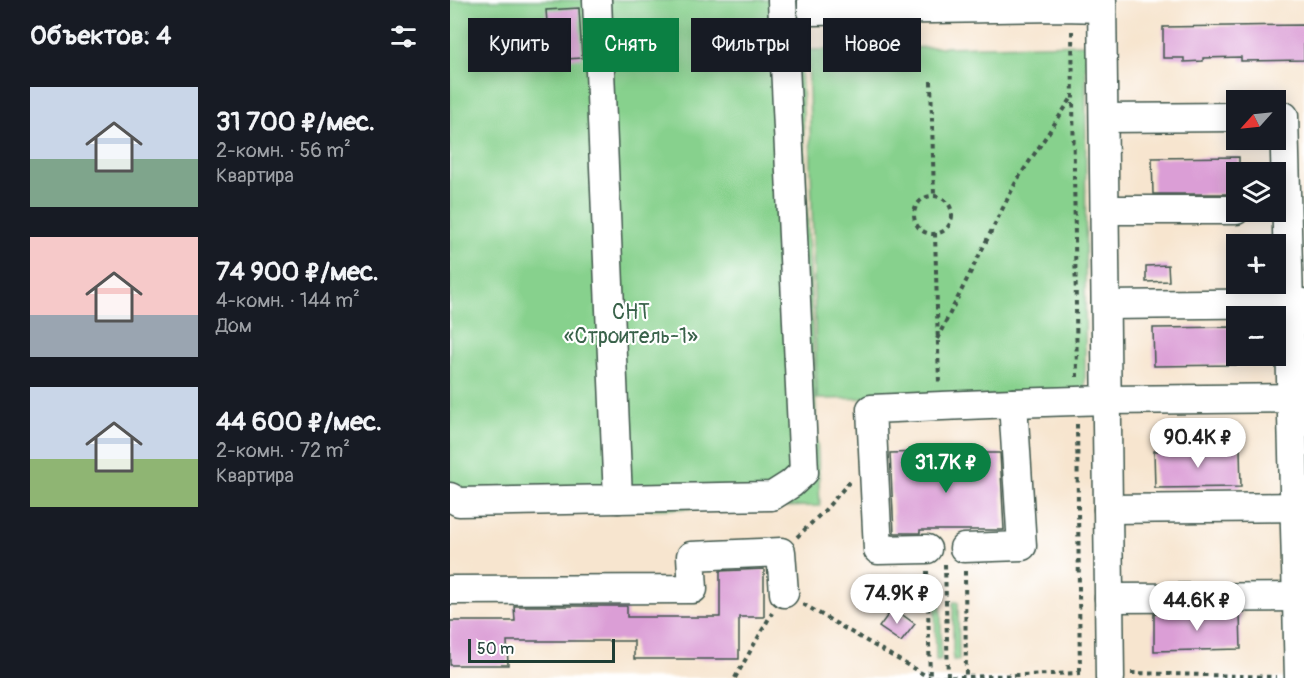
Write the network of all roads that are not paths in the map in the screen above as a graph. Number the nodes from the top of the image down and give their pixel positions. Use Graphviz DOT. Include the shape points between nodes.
graph roads {
  1 [pos="597,0"];
  2 [pos="782,0"];
  3 [pos="812,0"];
  4 [pos="1102,4"];
  5 [pos="1288,116"];
  6 [pos="1226,117"];
  7 [pos="1104,118"];
  8 [pos="1105,210"];
  9 [pos="1226,210"];
  10 [pos="1288,210"];
  11 [pos="1296,303"];
  12 [pos="1106,305"];
  13 [pos="1298,398"];
  14 [pos="1107,399"];
  15 [pos="1013,403"];
  16 [pos="450,497"];
  17 [pos="618,499"];
  18 [pos="1299,507"];
  19 [pos="1108,509"];
  20 [pos="450,590"];
  21 [pos="784,592"];
  22 [pos="1300,597"];
  23 [pos="1109,598"];
  24 [pos="1110,678"];
  25 [pos="1299,678"];
  1 -- 17 [label="street"];
  2 -- 17 [label="street" via="804,472 772,496"];
  3 -- 4 [label="street" via="812,11"];
  4 -- 7 [label="street"];
  5 -- 10 [label="street"];
  6 -- 7 [label="street"];
  7 -- 8 [label="street"];
  8 -- 9 [label="street"];
  8 -- 12 [label="street"];
  10 -- 11 [label="street"];
  11 -- 12 [label="street"];
  11 -- 13 [label="street"];
  12 -- 14 [label="street"];
  13 -- 14 [label="street"];
  13 -- 18 [label="street"];
  14 -- 15 [label="street"];
  14 -- 19 [label="street"];
  15 -- 15 [label="street" via="871,409 878,550 945,552 1022,546"];
  16 -- 17 [label="street" via="459,502"];
  18 -- 19 [label="street"];
  18 -- 22 [label="street"];
  19 -- 23 [label="street"];
  20 -- 21 [label="street" via="693,589 691,556 781,552"];
  22 -- 23 [label="street"];
  22 -- 25 [label="street"];
  23 -- 24 [label="street"];
}
